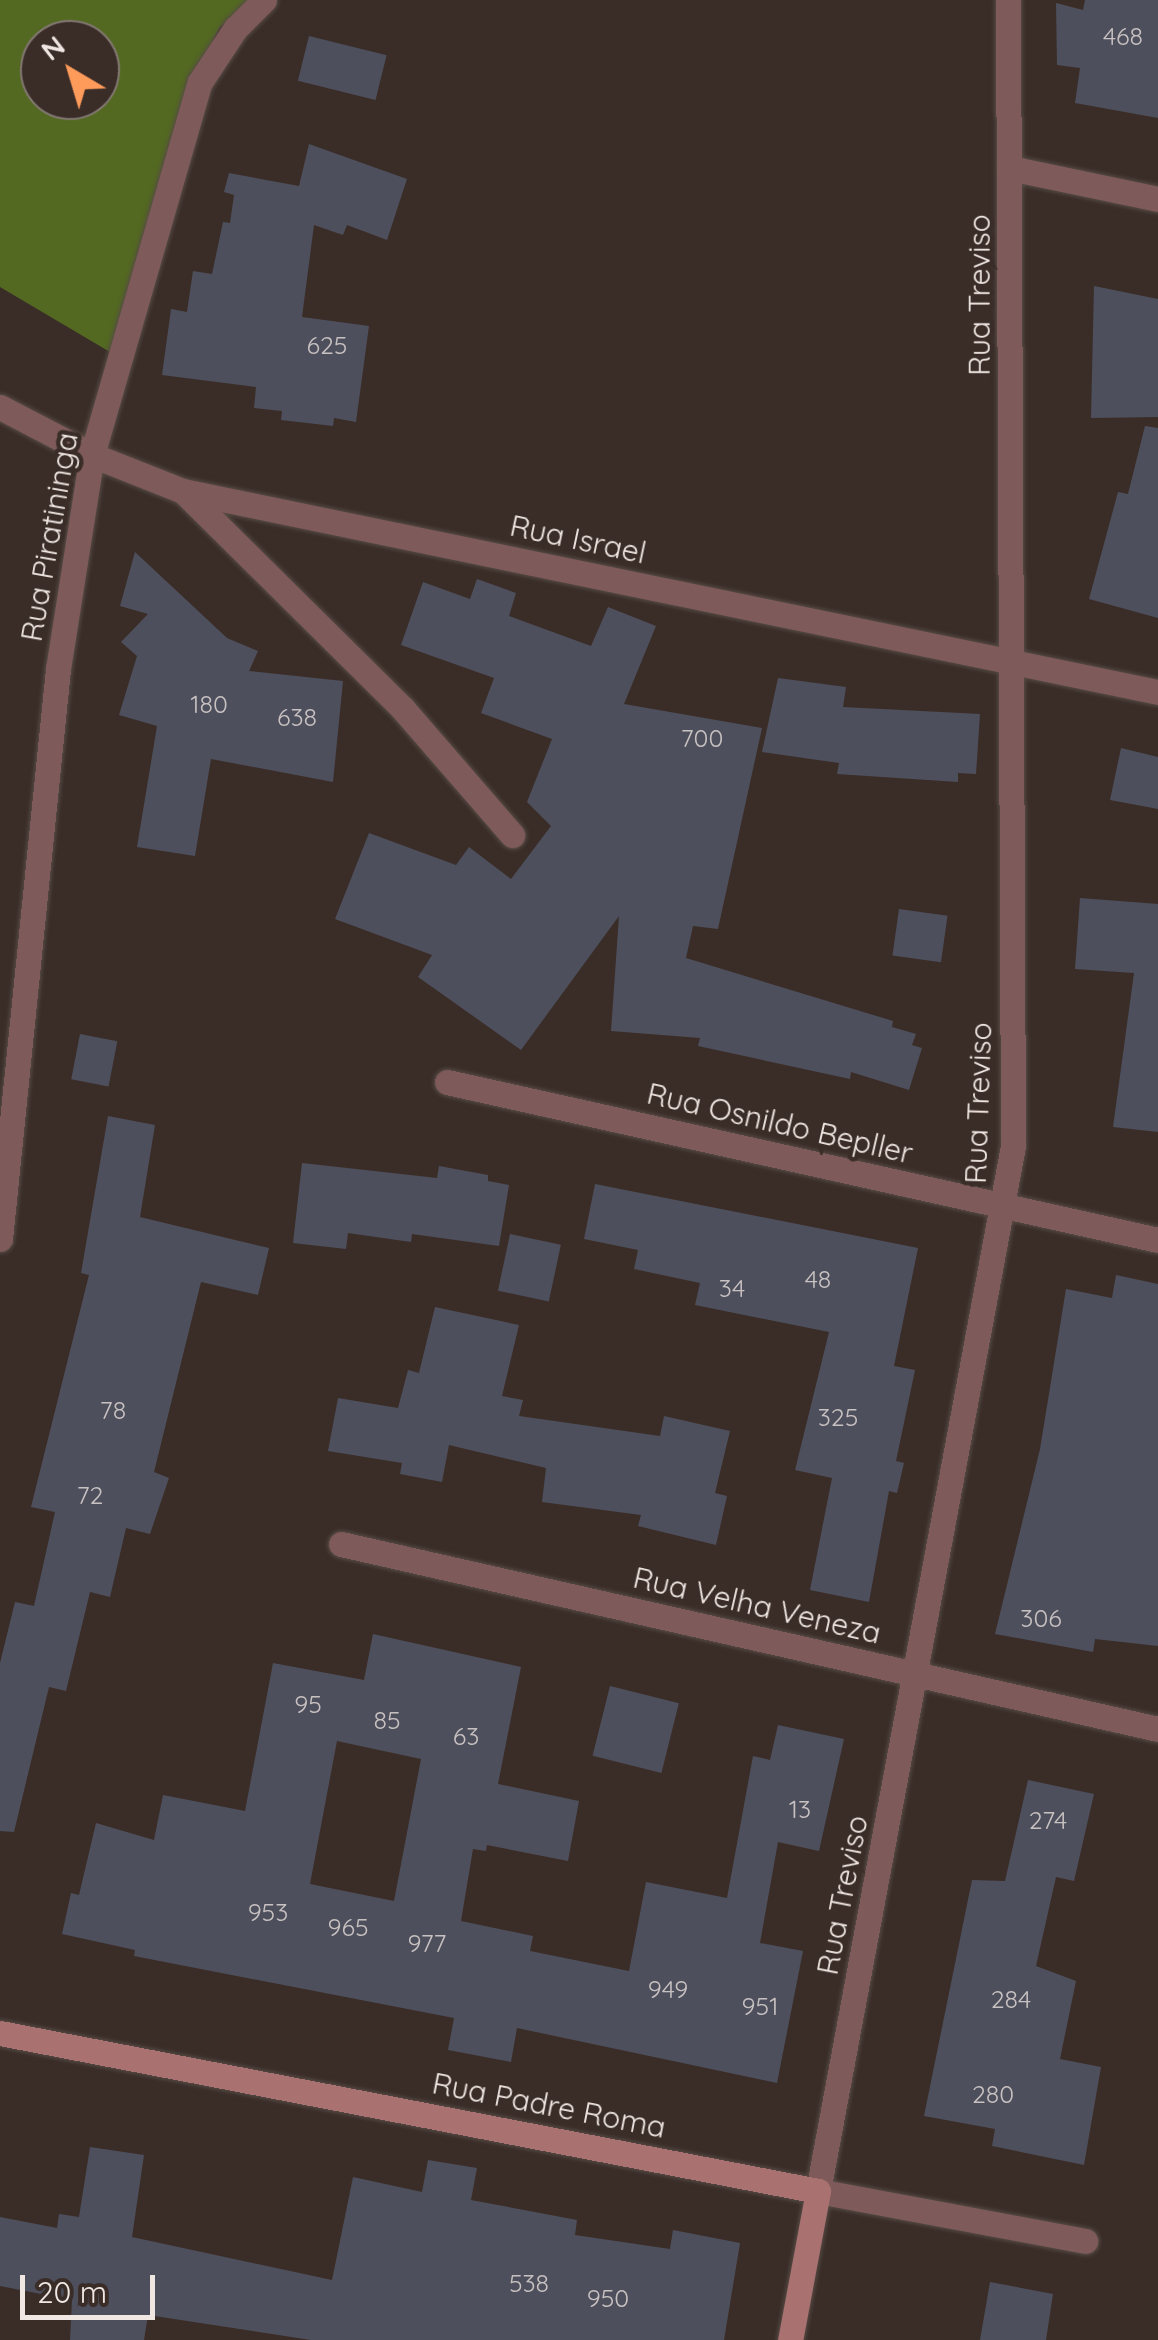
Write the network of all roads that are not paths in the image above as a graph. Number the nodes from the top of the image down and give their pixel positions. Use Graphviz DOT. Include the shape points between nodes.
graph roads {
  1 [pos="264,0"];
  2 [pos="1008,0"];
  3 [pos="1010,168"];
  4 [pos="1158,199"];
  5 [pos="0,407"];
  6 [pos="92,455"];
  7 [pos="184,491"];
  8 [pos="1014,663"];
  9 [pos="1158,692"];
  10 [pos="512,835"];
  11 [pos="447,1082"];
  12 [pos="1006,1206"];
  13 [pos="0,1239"];
  14 [pos="1158,1240"];
  15 [pos="341,1544"];
  16 [pos="917,1674"];
  17 [pos="1158,1729"];
  18 [pos="0,2032"];
  19 [pos="818,2191"];
  20 [pos="1085,2241"];
  21 [pos="790,2340"];
  1 -- 6 [label="street, Rua Piratininga" via="234,28 200,82"];
  2 -- 3 [label="street, Rua Treviso"];
  3 -- 4 [label="street"];
  3 -- 8 [label="street, Rua Treviso"];
  5 -- 6 [label="street, Rua Israel"];
  6 -- 7 [label="street, Rua Israel"];
  6 -- 13 [label="street, Rua Piratininga" via="58,668"];
  7 -- 8 [label="street, Rua Israel"];
  7 -- 10 [label="street" via="391,696"];
  8 -- 9 [label="street, Rua Israel"];
  8 -- 12 [label="street, Rua Treviso" via="1014,1146"];
  11 -- 12 [label="street, Rua Osnildo Bepller"];
  12 -- 14 [label="street, Rua Osnildo Bepller"];
  12 -- 16 [label="street, Rua Treviso"];
  15 -- 16 [label="street, Rua Velha Veneza"];
  16 -- 17 [label="street, Rua Velha Veneza"];
  16 -- 19 [label="street, Rua Treviso"];
  18 -- 19 [label="street, Rua Padre Roma"];
  19 -- 20 [label="street, Rua Padre Roma"];
  19 -- 21 [label="street"];
}
